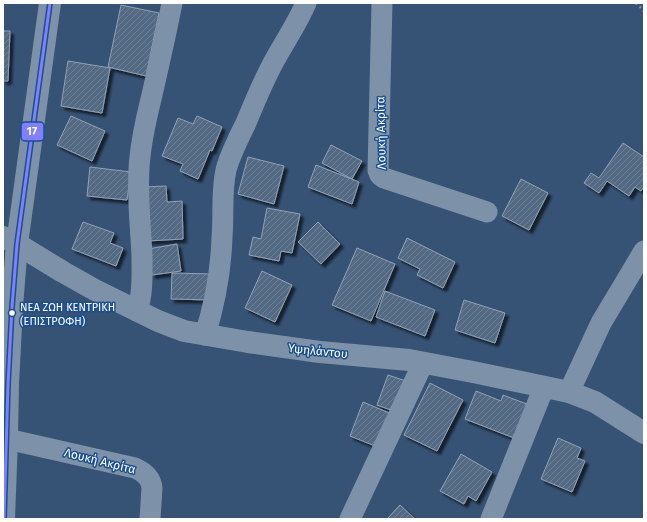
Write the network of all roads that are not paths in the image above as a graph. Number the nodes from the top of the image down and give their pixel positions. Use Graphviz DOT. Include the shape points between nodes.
graph roads {
  1 [pos="50,3"];
  2 [pos="172,3"];
  3 [pos="306,3"];
  4 [pos="382,3"];
  5 [pos="487,212"];
  6 [pos="10,240"];
  7 [pos="644,251"];
  8 [pos="137,311"];
  9 [pos="205,335"];
  10 [pos="423,363"];
  11 [pos="5,383"];
  12 [pos="544,387"];
  13 [pos="569,392"];
  14 [pos="644,433"];
  15 [pos="7,439"];
  16 [pos="4,519"];
  17 [pos="150,519"];
  18 [pos="350,519"];
  19 [pos="491,519"];
  1 -- 6 [label="street"];
  2 -- 8 [label="street" via="145,124 139,168 142,278"];
  3 -- 9 [label="street" via="267,75 226,169 219,275"];
  4 -- 5 [label="street, Λουκή Ακρίτα" via="378,170 380,175"];
  6 -- 8 [label="street, Υψηλάντου" via="95,290"];
  6 -- 11 [label="street" via="12,308"];
  7 -- 13 [label="street" via="601,323"];
  8 -- 9 [label="street, Υψηλάντου" via="184,331"];
  9 -- 10 [label="street, Υψηλάντου" via="320,352"];
  10 -- 12 [label="street, Υψηλάντου"];
  10 -- 18 [label="street"];
  11 -- 15 [label="street"];
  12 -- 13 [label="street, Υψηλάντου"];
  12 -- 19 [label="street"];
  13 -- 14 [label="street, Υψηλάντου" via="595,402"];
  15 -- 16 [label="street"];
  15 -- 17 [label="street, Λουκή Ακρίτα" via="135,468 143,472 152,483"];
}
